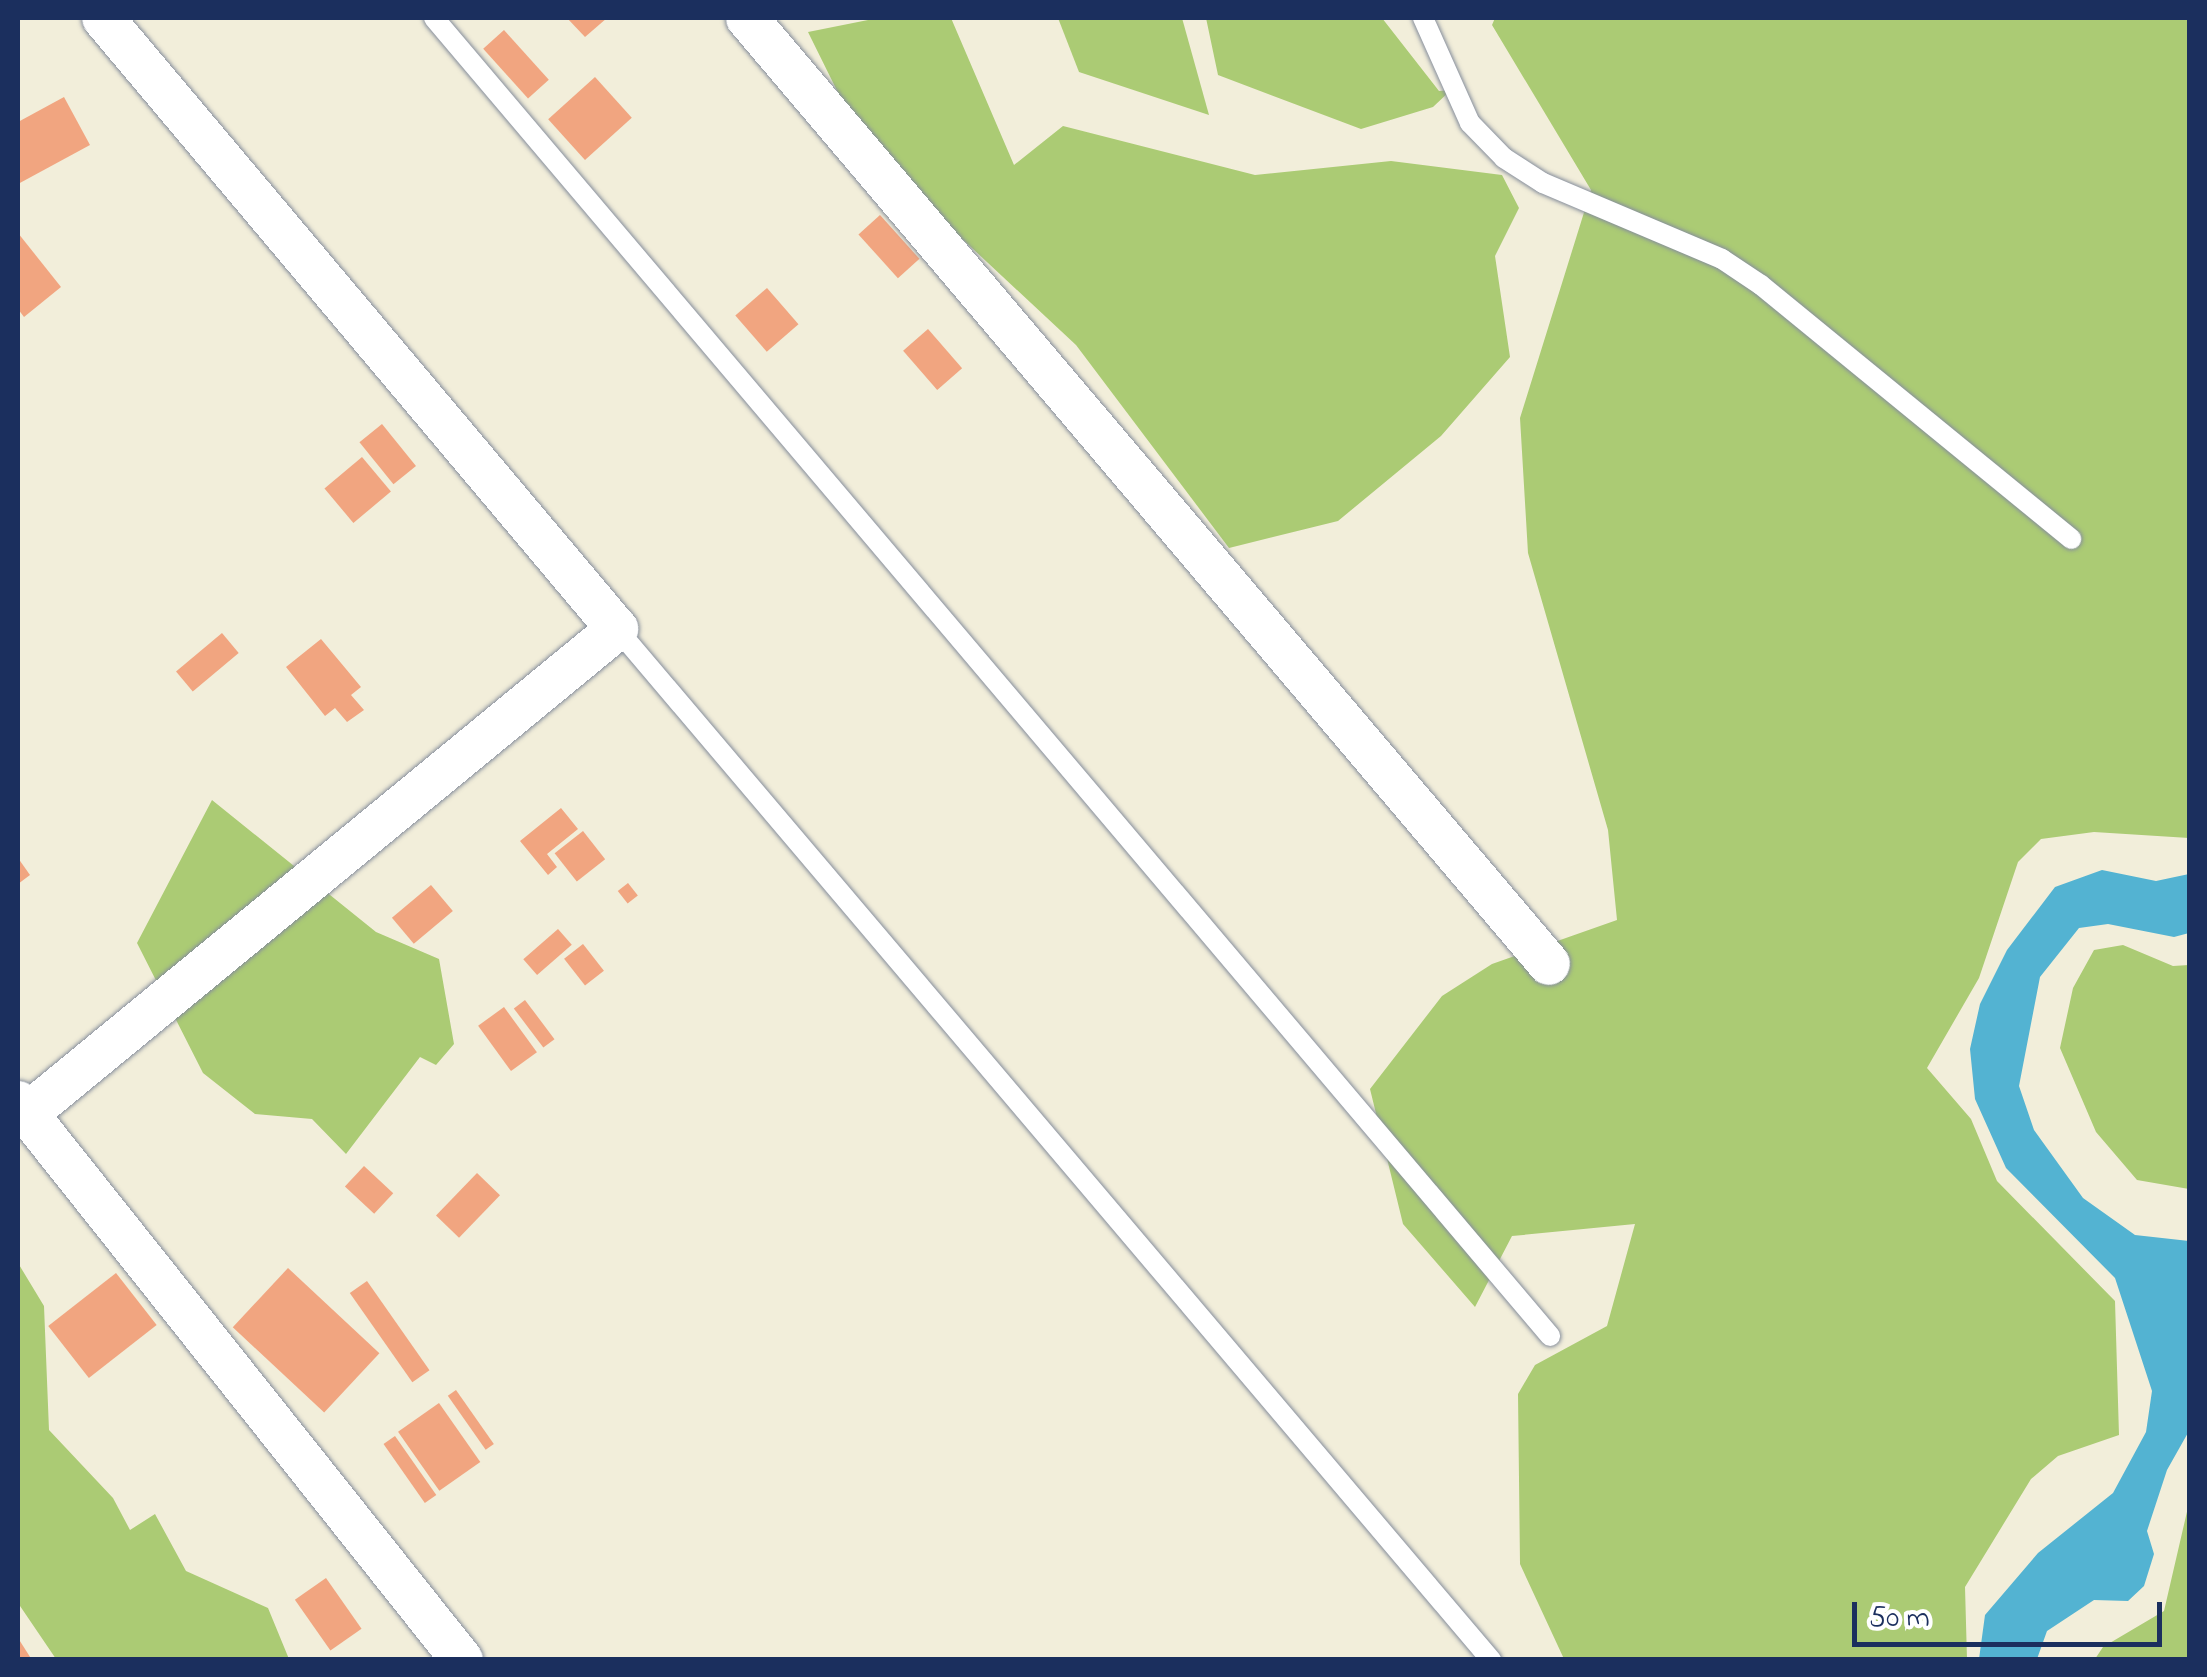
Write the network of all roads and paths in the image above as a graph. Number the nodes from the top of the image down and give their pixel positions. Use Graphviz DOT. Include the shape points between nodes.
graph roads {
  1 [pos="103,18"];
  2 [pos="434,18"];
  3 [pos="747,18"];
  4 [pos="1422,18"];
  5 [pos="2071,539"];
  6 [pos="618,629"];
  7 [pos="1549,964"];
  8 [pos="22,1108"];
  9 [pos="1550,1336"];
  10 [pos="462,1660"];
  11 [pos="1491,1660"];
  1 -- 6 [label="street"];
  2 -- 9 [label="lane"];
  3 -- 7 [label="street"];
  4 -- 5 [label="lane" via="1470,123 1504,158 1543,183 1722,259 1761,284"];
  6 -- 8 [label="street"];
  6 -- 11 [label="lane"];
  8 -- 10 [label="street"];
}
